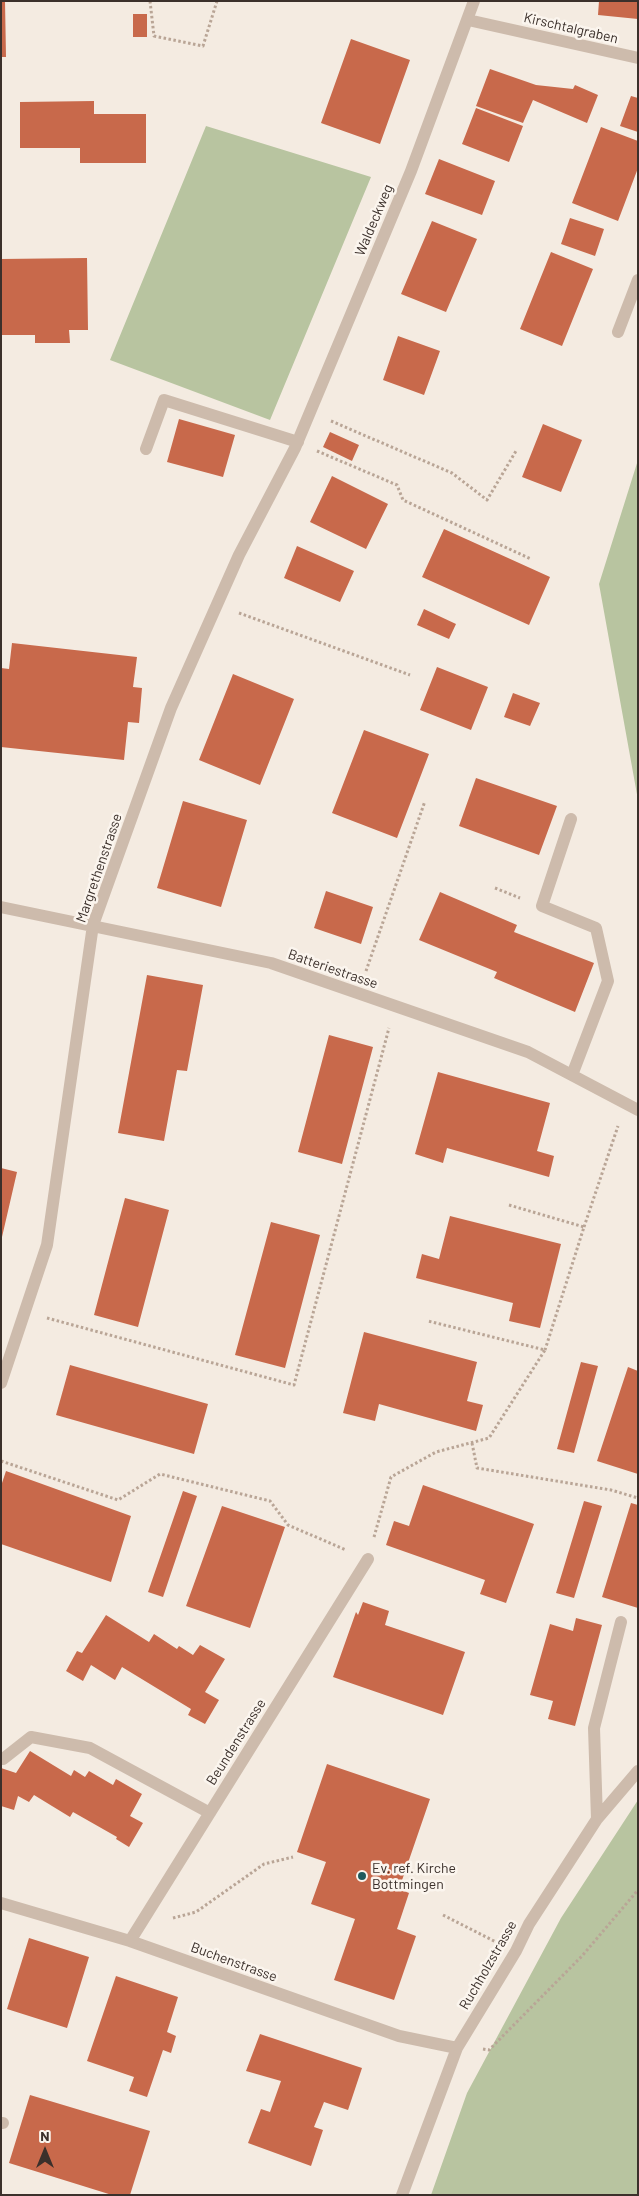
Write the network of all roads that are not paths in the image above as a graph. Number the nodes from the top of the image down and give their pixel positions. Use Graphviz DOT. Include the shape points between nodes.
graph roads {
  1 [pos="474,1"];
  2 [pos="468,20"];
  3 [pos="638,58"];
  4 [pos="638,280"];
  5 [pos="618,332"];
  6 [pos="296,445"];
  7 [pos="146,449"];
  8 [pos="571,819"];
  9 [pos="1,907"];
  10 [pos="93,925"];
  11 [pos="572,1075"];
  12 [pos="638,1110"];
  13 [pos="1,1383"];
  14 [pos="368,1559"];
  15 [pos="621,1622"];
  16 [pos="3,1759"];
  17 [pos="638,1771"];
  18 [pos="210,1813"];
  19 [pos="597,1819"];
  20 [pos="1,1903"];
  21 [pos="130,1941"];
  22 [pos="458,2048"];
  23 [pos="402,2195"];
  1 -- 2 [label="street, Waldeckweg"];
  2 -- 3 [label="street, Kirschtalgraben"];
  2 -- 6 [label="street, Waldeckweg" via="411,171"];
  4 -- 5 [label="street"];
  6 -- 7 [label="street" via="164,400"];
  6 -- 10 [label="street, Margrethenstrasse" via="239,555 171,708"];
  8 -- 11 [label="street" via="542,906 596,928 608,982"];
  9 -- 10 [label="street, Batteriestrasse"];
  10 -- 11 [label="street, Batteriestrasse" via="271,963 528,1052"];
  10 -- 13 [label="street, Margrethenstrasse" via="47,1245"];
  11 -- 12 [label="street, Batteriestrasse"];
  14 -- 18 [label="street, Beundenstrasse"];
  15 -- 19 [label="street" via="594,1728"];
  16 -- 18 [label="street" via="31,1737 90,1748"];
  17 -- 19 [label="street, Ruchholzstrasse"];
  18 -- 21 [label="street, Beundenstrasse"];
  19 -- 22 [label="street, Ruchholzstrasse" via="529,1924 516,1952"];
  20 -- 21 [label="street, Buchenstrasse"];
  21 -- 22 [label="street, Buchenstrasse" via="398,2036"];
  22 -- 23 [label="street, Ruchholzstrasse"];
}
